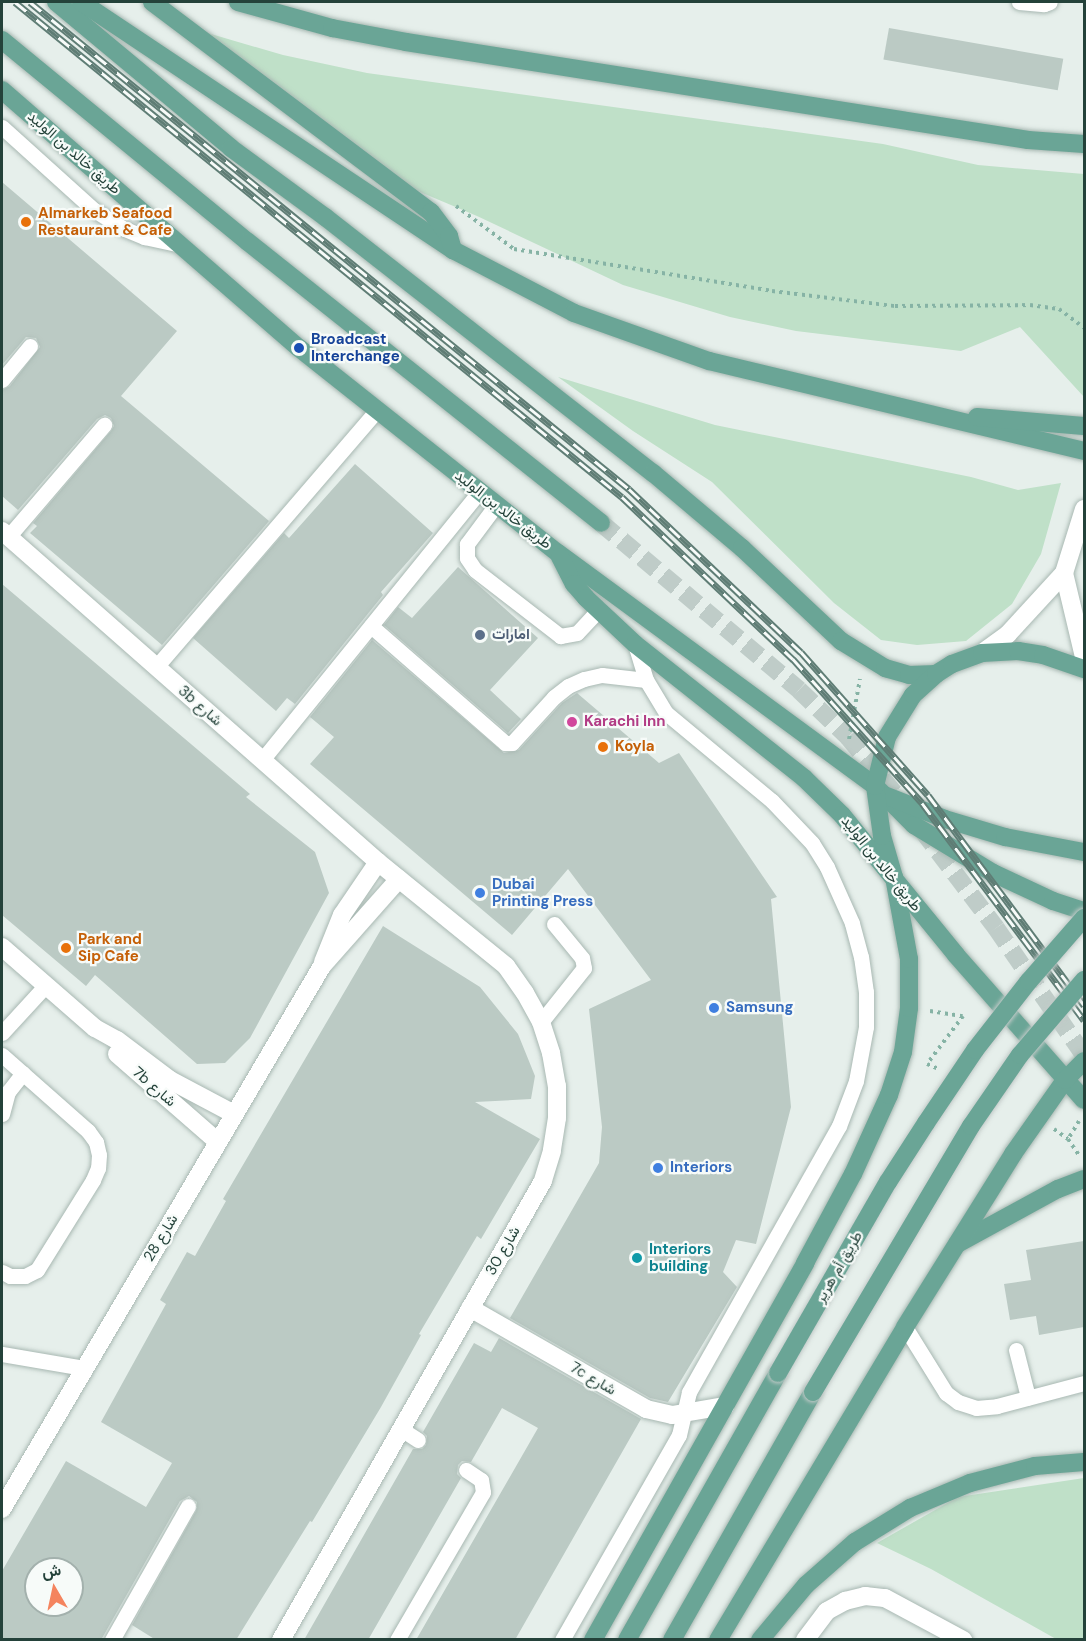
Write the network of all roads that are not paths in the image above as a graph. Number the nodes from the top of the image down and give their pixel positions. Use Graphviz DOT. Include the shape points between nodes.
graph roads {
  1 [pos="56,2"];
  2 [pos="81,2"];
  3 [pos="152,2"];
  4 [pos="237,2"];
  5 [pos="1019,2"];
  6 [pos="1050,2"];
  7 [pos="2,40"];
  8 [pos="2,90"];
  9 [pos="2,127"];
  10 [pos="1084,144"];
  11 [pos="182,245"];
  12 [pos="453,250"];
  13 [pos="30,346"];
  14 [pos="2,380"];
  15 [pos="377,410"];
  16 [pos="925,412"];
  17 [pos="104,424"];
  18 [pos="1084,426"];
  19 [pos="1084,451"];
  20 [pos="480,491"];
  21 [pos="496,505"];
  22 [pos="1084,509"];
  23 [pos="601,523"];
  24 [pos="5,534"];
  25 [pos="558,553"];
  26 [pos="1064,573"];
  27 [pos="599,609"];
  28 [pos="371,626"];
  29 [pos="635,644"];
  30 [pos="982,653"];
  31 [pos="1084,657"];
  32 [pos="156,667"];
  33 [pos="1084,669"];
  34 [pos="936,675"];
  35 [pos="646,681"];
  36 [pos="262,760"];
  37 [pos="881,791"];
  38 [pos="1084,852"];
  39 [pos="378,862"];
  40 [pos="894,877"];
  41 [pos="399,879"];
  42 [pos="1084,911"];
  43 [pos="1084,918"];
  44 [pos="554,924"];
  45 [pos="2,947"];
  46 [pos="322,966"];
  47 [pos="1084,980"];
  48 [pos="46,985"];
  49 [pos="540,1022"];
  50 [pos="95,1028"];
  51 [pos="2,1033"];
  52 [pos="2,1054"];
  53 [pos="1084,1061"];
  54 [pos="23,1073"];
  55 [pos="1065,1080"];
  56 [pos="1084,1100"];
  57 [pos="2,1114"];
  58 [pos="234,1114"];
  59 [pos="218,1142"];
  60 [pos="1084,1179"];
  61 [pos="957,1244"];
  62 [pos="2,1272"];
  63 [pos="470,1308"];
  64 [pos="905,1327"];
  65 [pos="1016,1350"];
  66 [pos="2,1354"];
  67 [pos="84,1368"];
  68 [pos="1084,1383"];
  69 [pos="1028,1397"];
  70 [pos="725,1406"];
  71 [pos="685,1414"];
  72 [pos="401,1429"];
  73 [pos="418,1440"];
  74 [pos="1084,1462"];
  75 [pos="466,1470"];
  76 [pos="188,1506"];
  77 [pos="2,1509"];
  78 [pos="112,1640"];
  79 [pos="281,1640"];
  80 [pos="397,1640"];
  81 [pos="562,1640"];
  82 [pos="593,1640"];
  83 [pos="627,1640"];
  84 [pos="672,1640"];
  85 [pos="718,1640"];
  86 [pos="760,1640"];
  87 [pos="805,1640"];
  88 [pos="963,1640"];
  1 -- 34 [label="main road" via="231,148 326,217 653,473 742,548 841,641 885,668 909,675"];
  2 -- 12 [label="main road"];
  3 -- 12 [label="main road" via="431,213 449,236"];
  4 -- 10 [label="main road" via="332,28 406,42 1028,140"];
  5 -- 6 [label="lane"];
  7 -- 23 [label="main road"];
  8 -- 11 [label="main road, طريق خالد بن الوليد"];
  9 -- 11 [label="lane" via="94,210 144,237"];
  11 -- 15 [label="main road, طريق خالد بن الوليد" via="251,309"];
  12 -- 16 [label="main road" via="574,313 641,339 709,362"];
  13 -- 14 [label="lane"];
  15 -- 20 [label="main road, طريق خالد بن الوليد"];
  15 -- 32 [label="lane"];
  16 -- 18 [label="main road"];
  16 -- 19 [label="main road"];
  17 -- 24 [label="lane"];
  20 -- 21 [label="main road, طريق خالد بن الوليد"];
  20 -- 28 [label="lane"];
  21 -- 25 [label="main road, طريق خالد بن الوليد"];
  21 -- 27 [label="lane" via="467,544 467,558 475,570 560,636 577,633"];
  22 -- 26 [label="street"];
  24 -- 32 [label="street, 3b شارع"];
  25 -- 27 [label="main road, طريق خالد بن الوليد" via="574,584"];
  25 -- 37 [label="main road"];
  26 -- 30 [label="street" via="1008,634"];
  26 -- 31 [label="street"];
  27 -- 29 [label="main road, طريق خالد بن الوليد"];
  28 -- 35 [label="lane" via="509,744 568,686 602,675"];
  28 -- 36 [label="lane"];
  29 -- 35 [label="lane"];
  29 -- 40 [label="main road, طريق خالد بن الوليد" via="804,778 842,815"];
  30 -- 33 [label="main road" via="1018,651"];
  30 -- 34 [label="main road" via="952,664"];
  32 -- 36 [label="street, 3b شارع"];
  34 -- 37 [label="main road" via="913,695 887,737"];
  35 -- 71 [label="lane" via="666,712 772,801 812,843 852,922 866,992 863,1054 849,1105 690,1392"];
  36 -- 39 [label="street, 3b شارع"];
  37 -- 38 [label="main road" via="945,819 1005,837"];
  37 -- 40 [label="main road" via="882,836"];
  37 -- 42 [label="main road" via="914,825 993,873"];
  39 -- 41 [label="street, 3b شارع"];
  39 -- 46 [label="street, شارع 28" via="342,915"];
  40 -- 55 [label="main road, طريق خالد بن الوليد"];
  40 -- 70 [label="main road" via="909,959 909,1008 903,1052 889,1095 853,1174"];
  41 -- 46 [label="street, شارع 28"];
  41 -- 49 [label="street, شارع 30" via="506,966"];
  43 -- 83 [label="main road, طريق أم هرير, bridge" via="1029,981 888,1182"];
  44 -- 49 [label="lane" via="582,958 584,968"];
  45 -- 48 [label="street, 7b شارع"];
  46 -- 58 [label="street, شارع 28"];
  47 -- 84 [label="main road, bridge" via="1020,1055 970,1125"];
  48 -- 50 [label="street, 7b شارع"];
  48 -- 51 [label="lane"];
  49 -- 63 [label="street, شارع 30" via="557,1086 552,1151 543,1181"];
  50 -- 58 [label="street, 7b شارع" via="170,1080"];
  50 -- 59 [label="street, 7b شارع" via="119,1056"];
  52 -- 54 [label="lane"];
  53 -- 55 [label="main road"];
  54 -- 57 [label="lane" via="8,1092"];
  54 -- 62 [label="lane" via="88,1131 96,1142 98,1168 37,1270 25,1276"];
  55 -- 56 [label="main road, طريق خالد بن الوليد"];
  55 -- 61 [label="main road"];
  58 -- 59 [label="street, شارع 28"];
  59 -- 67 [label="street, شارع 28"];
  60 -- 61 [label="main road"];
  61 -- 64 [label="main road"];
  63 -- 71 [label="street, 7c شارع" via="646,1409"];
  63 -- 72 [label="street, شارع 30"];
  64 -- 69 [label="lane" via="946,1393 958,1402 976,1408"];
  64 -- 85 [label="main road"];
  65 -- 69 [label="lane"];
  66 -- 67 [label="lane"];
  67 -- 77 [label="street, شارع 28"];
  68 -- 69 [label="lane"];
  70 -- 71 [label="street, 7c شارع"];
  70 -- 82 [label="main road"];
  71 -- 81 [label="lane" via="676,1441"];
  72 -- 73 [label="lane"];
  72 -- 79 [label="street, شارع 30"];
  74 -- 86 [label="main road" via="1035,1466 970,1483 910,1508 855,1542 806,1585"];
  75 -- 80 [label="lane" via="480,1479 483,1492"];
  76 -- 78 [label="lane"];
  87 -- 88 [label="street" via="827,1611 865,1596 885,1598"];
}
